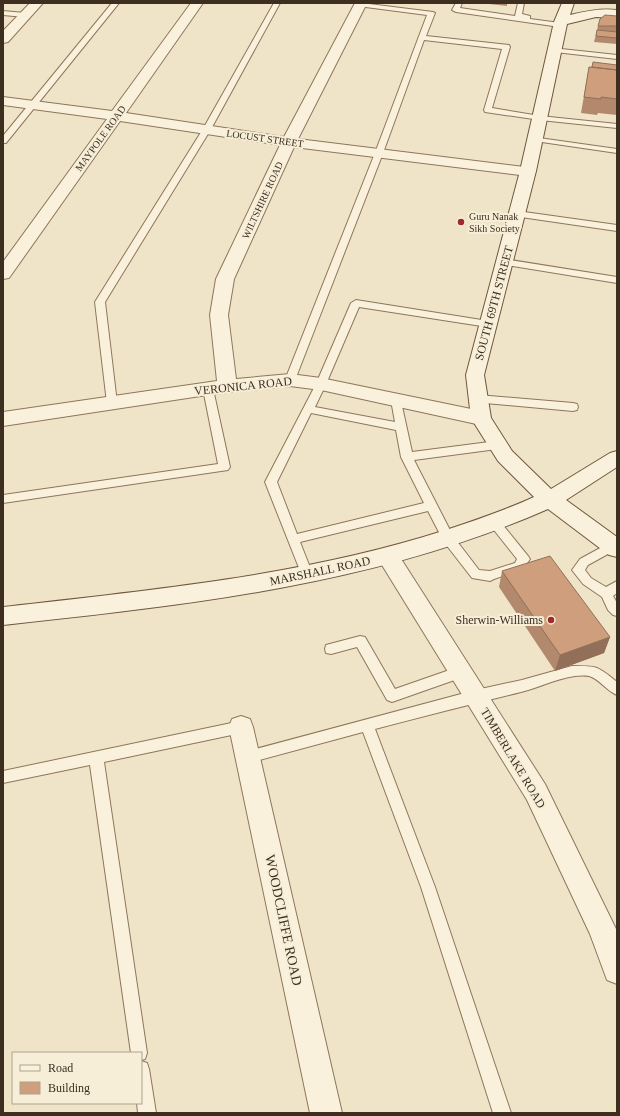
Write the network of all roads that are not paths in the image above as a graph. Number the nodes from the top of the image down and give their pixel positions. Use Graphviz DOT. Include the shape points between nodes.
graph roads {
  1 [pos="37,3"];
  2 [pos="116,3"];
  3 [pos="197,3"];
  4 [pos="277,3"];
  5 [pos="459,3"];
  6 [pos="521,3"];
  7 [pos="568,3"];
  8 [pos="360,4"];
  9 [pos="3,13"];
  10 [pos="617,14"];
  11 [pos="25,15"];
  12 [pos="560,24"];
  13 [pos="422,38"];
  14 [pos="3,39"];
  15 [pos="555,50"];
  16 [pos="617,57"];
  17 [pos="3,101"];
  18 [pos="33,105"];
  19 [pos="117,116"];
  20 [pos="540,118"];
  21 [pos="617,126"];
  22 [pos="207,129"];
  23 [pos="535,139"];
  24 [pos="3,141"];
  25 [pos="289,142"];
  26 [pos="617,151"];
  27 [pos="379,153"];
  28 [pos="528,171"];
  29 [pos="517,214"];
  30 [pos="617,228"];
  31 [pos="504,262"];
  32 [pos="3,274"];
  33 [pos="617,280"];
  34 [pos="488,324"];
  35 [pos="290,380"];
  36 [pos="321,384"];
  37 [pos="227,386"];
  38 [pos="208,389"];
  39 [pos="478,398"];
  40 [pos="396,400"];
  41 [pos="112,403"];
  42 [pos="573,407"];
  43 [pos="308,409"];
  44 [pos="481,418"];
  45 [pos="3,419"];
  46 [pos="401,427"];
  47 [pos="497,445"];
  48 [pos="407,457"];
  49 [pos="617,458"];
  50 [pos="3,499"];
  51 [pos="549,499"];
  52 [pos="431,506"];
  53 [pos="494,522"];
  54 [pos="293,539"];
  55 [pos="448,539"];
  56 [pos="615,547"];
  57 [pos="388,557"];
  58 [pos="307,574"];
  59 [pos="617,586"];
  60 [pos="606,594"];
  61 [pos="617,611"];
  62 [pos="3,616"];
  63 [pos="331,649"];
  64 [pos="461,672"];
  65 [pos="617,689"];
  66 [pos="476,696"];
  67 [pos="367,725"];
  68 [pos="241,727"];
  69 [pos="96,757"];
  70 [pos="248,757"];
  71 [pos="3,777"];
  72 [pos="617,970"];
  73 [pos="139,1052"];
  74 [pos="142,1076"];
  75 [pos="147,1113"];
  76 [pos="326,1113"];
  77 [pos="502,1113"];
  1 -- 11 [label="street"];
  2 -- 18 [label="lane"];
  3 -- 19 [label="street, MAYPOLE ROAD"];
  4 -- 22 [label="lane"];
  5 -- 12 [label="lane" via="456,10"];
  6 -- 12 [label="lane" via="518,16"];
  7 -- 12 [label="street, SOUTH 69TH STREET"];
  8 -- 13 [label="lane" via="431,13"];
  8 -- 25 [label="street, WILTSHIRE ROAD"];
  9 -- 11 [label="lane"];
  10 -- 12 [label="street" via="589,14"];
  11 -- 14 [label="street"];
  12 -- 15 [label="street, SOUTH 69TH STREET"];
  13 -- 20 [label="lane" via="506,47 488,110"];
  13 -- 27 [label="lane"];
  15 -- 16 [label="lane"];
  15 -- 20 [label="street, SOUTH 69TH STREET"];
  17 -- 18 [label="street, LOCUST STREET"];
  18 -- 19 [label="street, LOCUST STREET"];
  18 -- 24 [label="lane"];
  19 -- 22 [label="street, LOCUST STREET"];
  19 -- 32 [label="street, MAYPOLE ROAD"];
  20 -- 21 [label="lane"];
  20 -- 23 [label="street, SOUTH 69TH STREET"];
  22 -- 25 [label="street, LOCUST STREET"];
  22 -- 41 [label="lane" via="100,302"];
  23 -- 26 [label="lane"];
  23 -- 28 [label="street, SOUTH 69TH STREET"];
  25 -- 27 [label="street, LOCUST STREET"];
  25 -- 37 [label="street, WILTSHIRE ROAD" via="225,279 219,315"];
  27 -- 28 [label="street, LOCUST STREET"];
  27 -- 35 [label="lane"];
  28 -- 29 [label="street, SOUTH 69TH STREET"];
  29 -- 30 [label="lane"];
  29 -- 31 [label="street, SOUTH 69TH STREET"];
  31 -- 33 [label="lane"];
  31 -- 34 [label="street, SOUTH 69TH STREET"];
  34 -- 36 [label="lane" via="356,303"];
  34 -- 39 [label="street, SOUTH 69TH STREET" via="475,375"];
  35 -- 36 [label="street, VERONICA ROAD"];
  35 -- 37 [label="street, VERONICA ROAD"];
  36 -- 40 [label="street, VERONICA ROAD"];
  36 -- 43 [label="lane"];
  37 -- 38 [label="street, VERONICA ROAD"];
  38 -- 41 [label="street, VERONICA ROAD"];
  38 -- 50 [label="lane" via="224,467"];
  39 -- 42 [label="lane"];
  39 -- 44 [label="street, SOUTH 69TH STREET"];
  40 -- 44 [label="street, VERONICA ROAD"];
  40 -- 46 [label="lane"];
  41 -- 45 [label="street, VERONICA ROAD"];
  43 -- 46 [label="lane"];
  43 -- 54 [label="lane" via="271,482"];
  44 -- 47 [label="street, SOUTH 69TH STREET"];
  46 -- 48 [label="lane"];
  47 -- 48 [label="lane"];
  47 -- 51 [label="street, SOUTH 69TH STREET" via="520,472"];
  48 -- 52 [label="lane"];
  49 -- 51 [label="street, MARSHALL ROAD"];
  51 -- 53 [label="street, MARSHALL ROAD"];
  51 -- 56 [label="street, SOUTH 69TH STREET"];
  52 -- 54 [label="lane"];
  52 -- 55 [label="lane"];
  53 -- 55 [label="street, MARSHALL ROAD"];
  53 -- 55 [label="lane" via="524,559 519,566 490,576 476,574"];
  54 -- 58 [label="lane"];
  55 -- 57 [label="street, MARSHALL ROAD"];
  56 -- 60 [label="lane" via="584,562 578,570 587,581"];
  57 -- 58 [label="street, MARSHALL ROAD"];
  57 -- 64 [label="street, TIMBERLAKE ROAD"];
  58 -- 62 [label="street, MARSHALL ROAD" via="211,592"];
  59 -- 60 [label="lane"];
  60 -- 61 [label="lane"];
  63 -- 64 [label="lane" via="360,640 392,696"];
  64 -- 66 [label="street, TIMBERLAKE ROAD"];
  65 -- 66 [label="lane" via="593,671 572,672"];
  66 -- 67 [label="lane"];
  66 -- 72 [label="street, TIMBERLAKE ROAD" via="536,792 602,929"];
  67 -- 70 [label="lane"];
  67 -- 77 [label="lane" via="428,887"];
  68 -- 69 [label="lane"];
  68 -- 70 [label="street, WOODCLIFFE ROAD"];
  69 -- 71 [label="lane"];
  69 -- 73 [label="lane"];
  70 -- 76 [label="street, WOODCLIFFE ROAD"];
  74 -- 75 [label="lane"];
}
